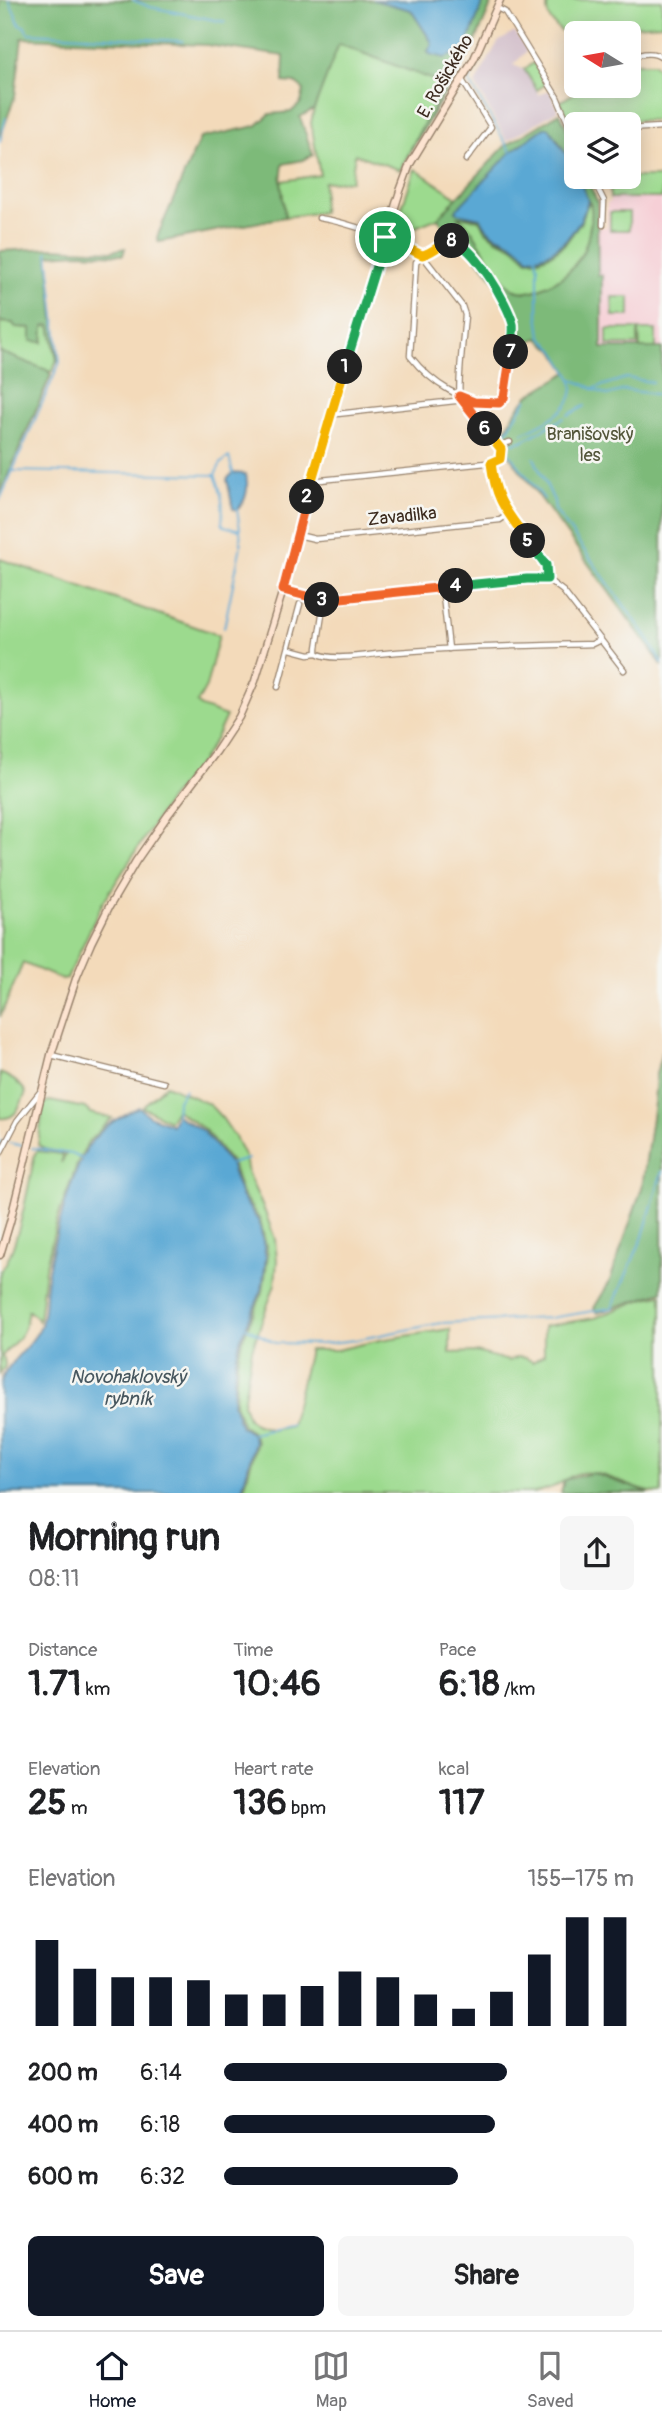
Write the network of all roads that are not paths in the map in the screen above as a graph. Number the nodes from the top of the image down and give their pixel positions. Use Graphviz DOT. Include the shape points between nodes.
graph roads {
  1 [pos="499,4"];
  2 [pos="641,55"];
  3 [pos="662,58"];
  4 [pos="462,79"];
  5 [pos="564,113"];
  6 [pos="662,127"];
  7 [pos="641,128"];
  8 [pos="466,160"];
  9 [pos="598,189"];
  10 [pos="319,218"];
  11 [pos="603,225"];
  12 [pos="385,237"];
  13 [pos="422,255"];
  14 [pos="459,396"];
  15 [pos="330,413"];
  16 [pos="510,442"];
  17 [pos="499,445"];
  18 [pos="491,463"];
  19 [pos="311,481"];
  20 [pos="509,514"];
  21 [pos="297,535"];
  22 [pos="547,579"];
  23 [pos="442,587"];
  24 [pos="283,590"];
  25 [pos="324,601"];
  26 [pos="300,604"];
  27 [pos="600,640"];
  28 [pos="290,649"];
  29 [pos="449,649"];
  30 [pos="317,653"];
  31 [pos="624,670"];
  32 [pos="278,687"];
  33 [pos="51,1055"];
  34 [pos="164,1083"];
  35 [pos="41,1091"];
  36 [pos="0,1154"];
  37 [pos="0,1255"];
  1 -- 4 [label="street, E. Rošického"];
  1 -- 5 [label="street"];
  2 -- 3 [label="street"];
  4 -- 8 [label="street" via="491,127"];
  4 -- 12 [label="street, E. Rošického" via="410,164"];
  6 -- 7 [label="street"];
  9 -- 11 [label="street" via="604,201"];
  10 -- 12 [label="street"];
  12 -- 13 [label="street"];
  12 -- 15 [label="street"];
  13 -- 14 [label="street" via="464,310"];
  13 -- 14 [label="street" via="416,262 410,356"];
  13 -- 14 [label="street" via="443,242 462,243 498,287 509,311 513,328 504,398 488,404"];
  14 -- 15 [label="street" via="455,401"];
  14 -- 17 [label="street"];
  15 -- 19 [label="street"];
  16 -- 17 [label="street"];
  17 -- 18 [label="street" via="500,459"];
  18 -- 19 [label="street"];
  18 -- 20 [label="street" via="494,489"];
  19 -- 21 [label="street"];
  20 -- 21 [label="street, Zavadilka" via="500,520 337,537"];
  20 -- 22 [label="street" via="546,565"];
  21 -- 24 [label="street"];
  22 -- 23 [label="street"];
  22 -- 27 [label="street" via="570,598"];
  23 -- 25 [label="street"];
  23 -- 29 [label="street"];
  24 -- 25 [label="street"];
  24 -- 33 [label="street" via="239,717 161,824 109,906 77,976"];
  25 -- 30 [label="street"];
  26 -- 28 [label="street"];
  27 -- 29 [label="street" via="592,644"];
  27 -- 31 [label="street"];
  28 -- 30 [label="street"];
  28 -- 32 [label="street"];
  29 -- 30 [label="street" via="348,657"];
  33 -- 34 [label="street"];
  33 -- 35 [label="street"];
  35 -- 36 [label="street" via="17,1121"];
  35 -- 37 [label="street"];
}
